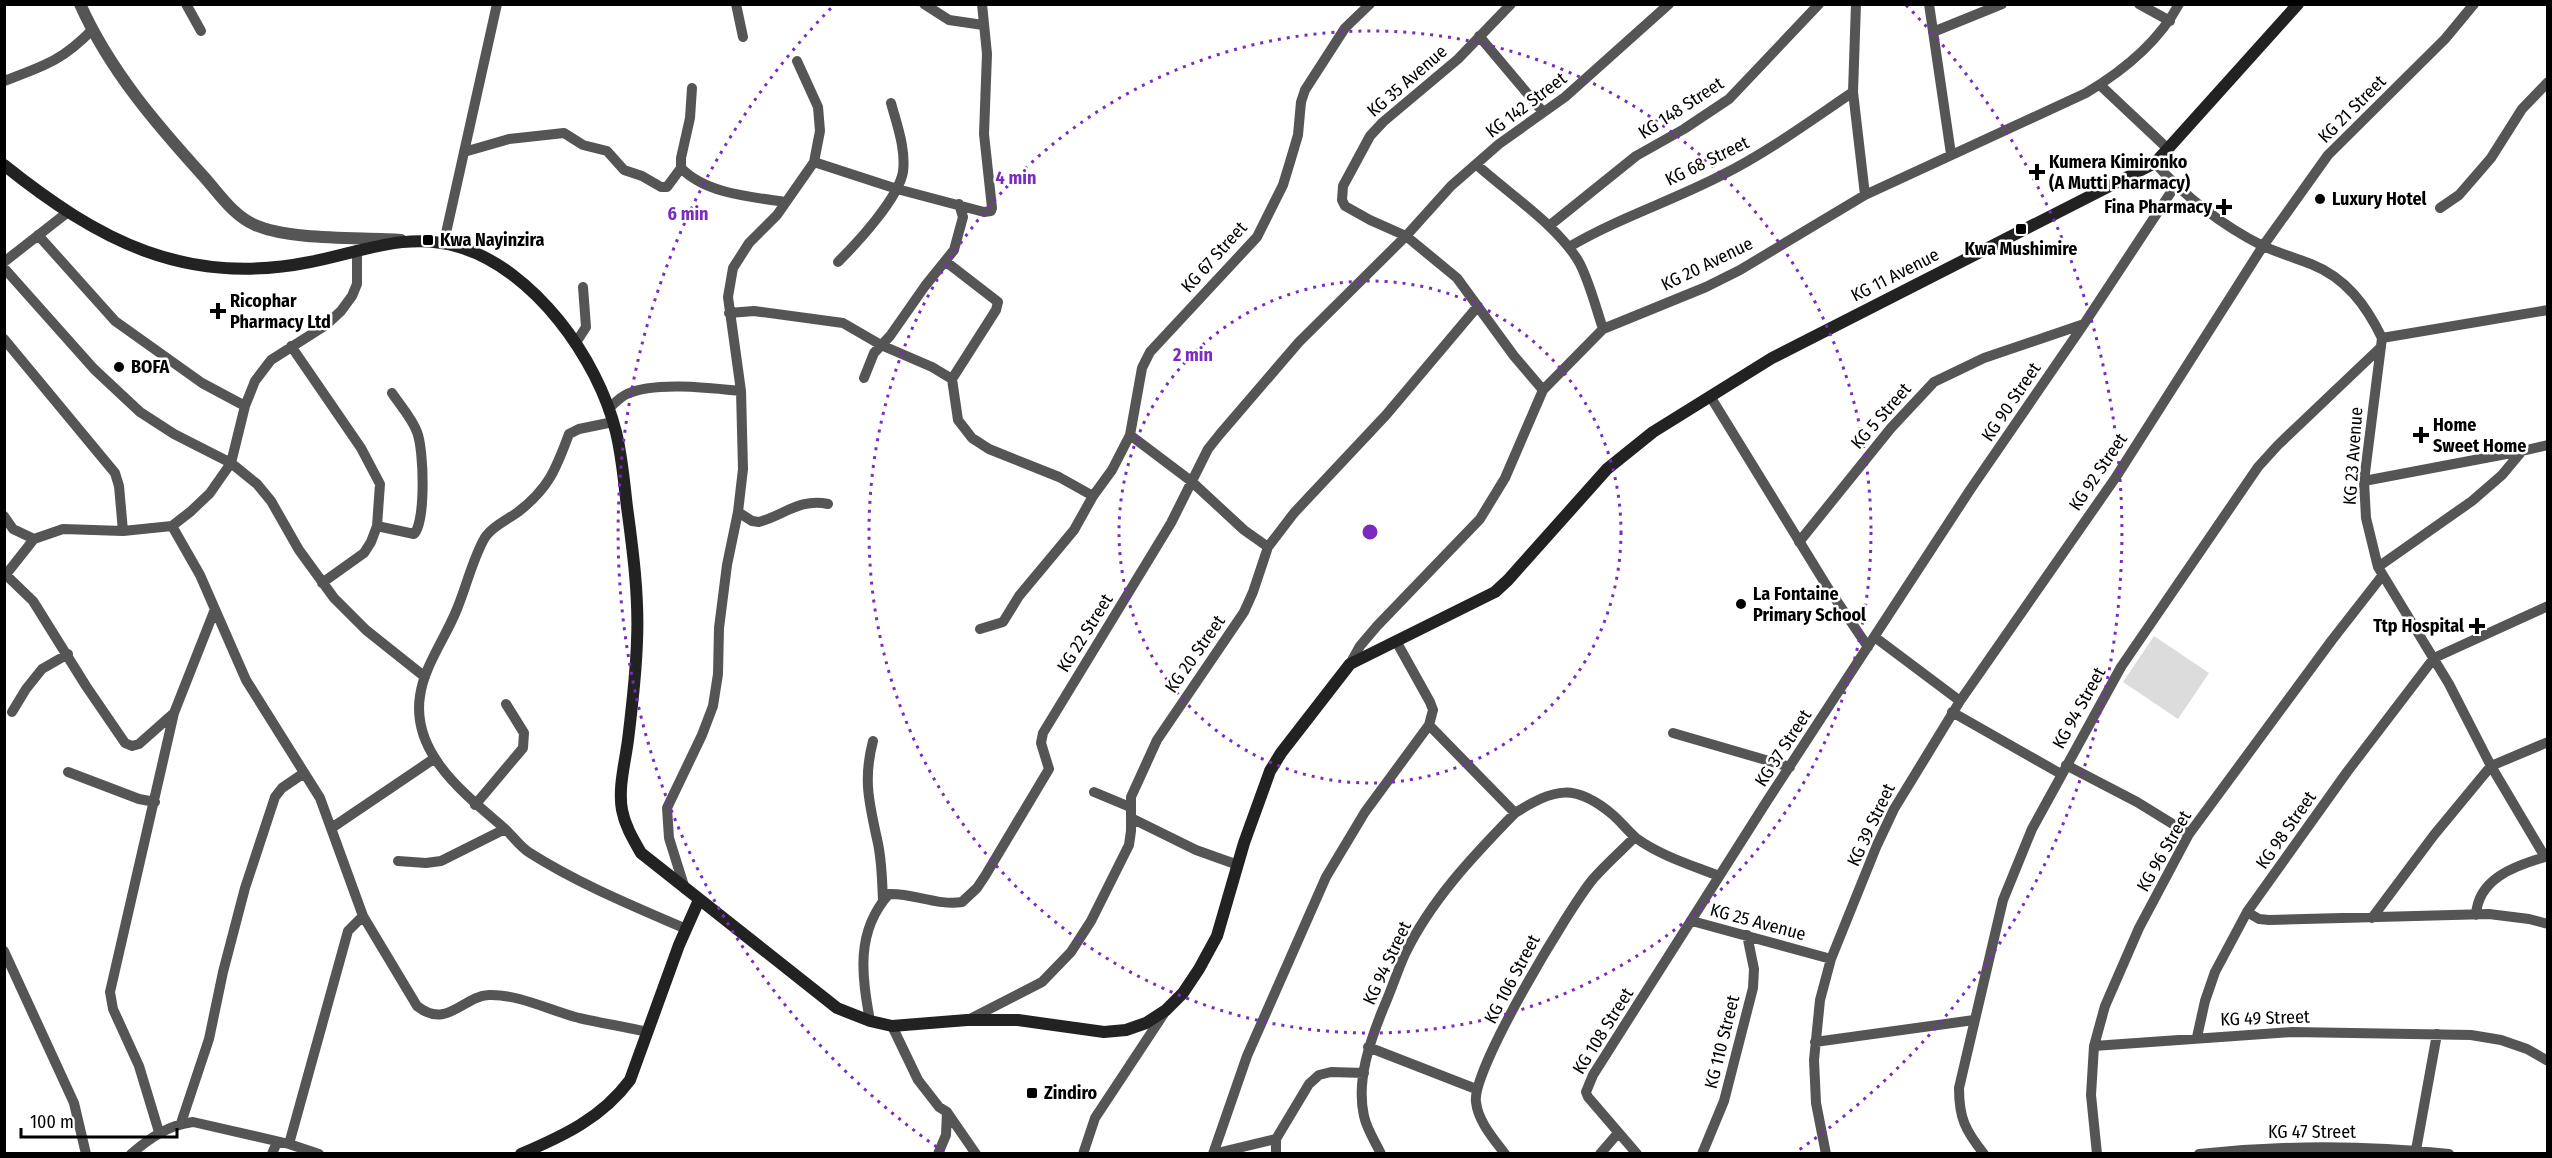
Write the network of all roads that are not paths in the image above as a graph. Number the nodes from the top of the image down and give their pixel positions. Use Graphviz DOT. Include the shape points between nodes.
graph roads {
  1 [pos="80,4"];
  2 [pos="186,4"];
  3 [pos="496,4"];
  4 [pos="736,4"];
  5 [pos="924,4"];
  6 [pos="982,4"];
  7 [pos="1370,4"];
  8 [pos="1511,4"];
  9 [pos="1669,4"];
  10 [pos="1819,4"];
  11 [pos="1856,4"];
  12 [pos="1929,4"];
  13 [pos="2002,4"];
  14 [pos="2139,4"];
  15 [pos="2179,4"];
  16 [pos="2298,4"];
  17 [pos="2474,4"];
  18 [pos="2170,21"];
  19 [pos="983,25"];
  20 [pos="93,29"];
  21 [pos="201,31"];
  22 [pos="1933,32"];
  23 [pos="1479,36"];
  24 [pos="743,37"];
  25 [pos="798,61"];
  26 [pos="4,81"];
  27 [pos="2547,82"];
  28 [pos="2100,85"];
  29 [pos="692,88"];
  30 [pos="1853,92"];
  31 [pos="891,103"];
  32 [pos="1543,112"];
  33 [pos="2167,148"];
  34 [pos="464,152"];
  35 [pos="1951,154"];
  36 [pos="814,162"];
  37 [pos="2155,163"];
  38 [pos="4,165"];
  39 [pos="1477,165"];
  40 [pos="681,168"];
  41 [pos="2175,186"];
  42 [pos="897,189"];
  43 [pos="1865,195"];
  44 [pos="786,202"];
  45 [pos="958,204"];
  46 [pos="2440,208"];
  47 [pos="68,212"];
  48 [pos="1549,226"];
  49 [pos="38,235"];
  50 [pos="1406,236"];
  51 [pos="411,240"];
  52 [pos="444,242"];
  53 [pos="2263,246"];
  54 [pos="1569,248"];
  55 [pos="357,250"];
  56 [pos="945,261"];
  57 [pos="4,262"];
  58 [pos="838,262"];
  59 [pos="4,268"];
  60 [pos="583,287"];
  61 [pos="1478,306"];
  62 [pos="2547,310"];
  63 [pos="729,313"];
  64 [pos="2084,324"];
  65 [pos="1603,329"];
  66 [pos="4,339"];
  67 [pos="2382,342"];
  68 [pos="575,344"];
  69 [pos="881,345"];
  70 [pos="291,346"];
  71 [pos="864,378"];
  72 [pos="952,379"];
  73 [pos="1543,390"];
  74 [pos="741,391"];
  75 [pos="392,393"];
  76 [pos="1710,396"];
  77 [pos="245,406"];
  78 [pos="608,409"];
  79 [pos="613,422"];
  80 [pos="1130,435"];
  81 [pos="2547,445"];
  82 [pos="2522,451"];
  83 [pos="231,463"];
  84 [pos="1191,481"];
  85 [pos="2364,481"];
  86 [pos="1094,496"];
  87 [pos="828,504"];
  88 [pos="738,512"];
  89 [pos="4,516"];
  90 [pos="171,526"];
  91 [pos="377,526"];
  92 [pos="123,531"];
  93 [pos="34,539"];
  94 [pos="1799,542"];
  95 [pos="1268,547"];
  96 [pos="2380,572"];
  97 [pos="5,576"];
  98 [pos="322,583"];
  99 [pos="2547,606"];
  100 [pos="215,609"];
  101 [pos="980,629"];
  102 [pos="1876,638"];
  103 [pos="1396,641"];
  104 [pos="1868,647"];
  105 [pos="68,654"];
  106 [pos="2434,658"];
  107 [pos="1350,664"];
  108 [pos="425,677"];
  109 [pos="1960,701"];
  110 [pos="506,704"];
  111 [pos="12,712"];
  112 [pos="1952,712"];
  113 [pos="174,713"];
  114 [pos="1429,725"];
  115 [pos="1673,733"];
  116 [pos="873,741"];
  117 [pos="2547,742"];
  118 [pos="435,758"];
  119 [pos="2491,766"];
  120 [pos="1790,767"];
  121 [pos="2063,770"];
  122 [pos="68,772"];
  123 [pos="304,773"];
  124 [pos="1094,792"];
  125 [pos="155,802"];
  126 [pos="475,805"];
  127 [pos="1130,807"];
  128 [pos="1515,813"];
  129 [pos="1131,818"];
  130 [pos="333,827"];
  131 [pos="505,829"];
  132 [pos="2189,834"];
  133 [pos="1635,837"];
  134 [pos="2546,857"];
  135 [pos="398,861"];
  136 [pos="1238,865"];
  137 [pos="1719,876"];
  138 [pos="685,889"];
  139 [pos="699,900"];
  140 [pos="884,900"];
  141 [pos="2247,912"];
  142 [pos="2476,915"];
  143 [pos="363,916"];
  144 [pos="2372,918"];
  145 [pos="1692,921"];
  146 [pos="2547,924"];
  147 [pos="686,929"];
  148 [pos="1747,935"];
  149 [pos="4,951"];
  150 [pos="1831,959"];
  151 [pos="1166,1010"];
  152 [pos="967,1020"];
  153 [pos="1974,1020"];
  154 [pos="870,1021"];
  155 [pos="892,1026"];
  156 [pos="648,1032"];
  157 [pos="2437,1034"];
  158 [pos="2197,1037"];
  159 [pos="1815,1042"];
  160 [pos="2094,1046"];
  161 [pos="1368,1047"];
  162 [pos="2547,1060"];
  163 [pos="1364,1073"];
  164 [pos="1476,1089"];
  165 [pos="947,1112"];
  166 [pos="181,1124"];
  167 [pos="159,1132"];
  168 [pos="1618,1133"];
  169 [pos="1276,1139"];
  170 [pos="277,1142"];
  171 [pos="289,1144"];
  172 [pos="2422,1152"];
  173 [pos="86,1154"];
  174 [pos="131,1154"];
  175 [pos="272,1154"];
  176 [pos="319,1154"];
  177 [pos="520,1154"];
  178 [pos="938,1154"];
  179 [pos="976,1154"];
  180 [pos="1083,1154"];
  181 [pos="1213,1154"];
  182 [pos="1276,1154"];
  183 [pos="1381,1154"];
  184 [pos="1505,1154"];
  185 [pos="1600,1154"];
  186 [pos="1637,1154"];
  187 [pos="1702,1154"];
  188 [pos="1826,1154"];
  189 [pos="1984,1154"];
  190 [pos="2097,1154"];
  191 [pos="2199,1154"];
  192 [pos="2449,1154"];
  1 -- 20 [label="street"];
  2 -- 21 [label="street"];
  3 -- 34 [label="street"];
  4 -- 24 [label="street"];
  5 -- 19 [label="street" via="949,20"];
  6 -- 19 [label="street"];
  7 -- 80 [label="street, KG 67 Street" via="1345,28 1305,90 1298,135 1283,185 1257,237 1150,352 1142,368"];
  8 -- 23 [label="street, KG 35 Avenue"];
  9 -- 32 [label="street, KG 142 Street" via="1605,65"];
  10 -- 48 [label="street, KG 148 Street" via="1729,99 1636,156"];
  11 -- 30 [label="street"];
  12 -- 22 [label="street"];
  13 -- 22 [label="street"];
  14 -- 18 [label="street"];
  15 -- 18 [label="street, KG 20 Avenue"];
  16 -- 33 [label="main road, KG 11 Avenue"];
  17 -- 53 [label="street, KG 21 Street" via="2445,39 2328,155"];
  18 -- 28 [label="street, KG 20 Avenue" via="2139,55"];
  19 -- 45 [label="street" via="987,54 984,134 992,208 984,212"];
  20 -- 26 [label="street" via="73,50 50,64"];
  20 -- 51 [label="street" via="117,72 140,102 238,215 265,228 299,234"];
  22 -- 35 [label="street"];
  23 -- 32 [label="street"];
  23 -- 50 [label="street, KG 35 Avenue" via="1376,129 1343,186 1345,206"];
  25 -- 36 [label="street" via="818,107 820,131"];
  27 -- 46 [label="street" via="2522,109 2485,166 2459,195"];
  28 -- 33 [label="street"];
  28 -- 35 [label="street, KG 20 Avenue"];
  29 -- 40 [label="street"];
  30 -- 43 [label="street"];
  30 -- 54 [label="street, KG 68 Street" via="1750,161"];
  31 -- 42 [label="street" via="903,154"];
  32 -- 39 [label="street, KG 142 Street"];
  33 -- 37 [label="main road, KG 11 Avenue"];
  34 -- 40 [label="street" via="509,139 559,132 583,145 607,150 624,170 661,187 672,183"];
  34 -- 52 [label="street"];
  35 -- 43 [label="street, KG 20 Avenue"];
  36 -- 42 [label="street"];
  36 -- 44 [label="street"];
  37 -- 41 [label="street"];
  37 -- 76 [label="main road, KG 11 Avenue" via="1772,358"];
  38 -- 47 [label="main road"];
  39 -- 48 [label="street"];
  39 -- 50 [label="street, KG 142 Street" via="1451,186"];
  40 -- 44 [label="street" via="691,179 713,188"];
  41 -- 53 [label="street"];
  41 -- 64 [label="street, KG 90 Street"];
  42 -- 45 [label="street"];
  42 -- 58 [label="street"];
  43 -- 65 [label="street, KG 20 Avenue" via="1740,270"];
  44 -- 63 [label="street" via="749,243 733,268"];
  45 -- 56 [label="street" via="963,217 960,234"];
  47 -- 49 [label="street"];
  47 -- 55 [label="main road" via="139,249 205,267 258,270"];
  48 -- 54 [label="street"];
  49 -- 57 [label="street"];
  49 -- 77 [label="street" via="115,321 202,383"];
  50 -- 61 [label="street, KG 35 Avenue" via="1456,278"];
  50 -- 84 [label="street, KG 22 Street" via="1299,342 1208,449"];
  51 -- 52 [label="main road"];
  51 -- 55 [label="main road"];
  52 -- 68 [label="main road" via="481,254 511,274 559,320"];
  53 -- 67 [label="street" via="2337,279 2361,302"];
  53 -- 109 [label="street, KG 92 Street" via="2116,477"];
  54 -- 65 [label="street" via="1586,277"];
  55 -- 70 [label="street" via="357,284 352,296 326,325"];
  56 -- 69 [label="street"];
  56 -- 72 [label="street" via="998,302"];
  59 -- 83 [label="street" via="94,369 140,412"];
  60 -- 68 [label="street" via="586,327"];
  61 -- 73 [label="street, KG 35 Avenue"];
  61 -- 95 [label="street, KG 20 Street" via="1386,414 1293,513"];
  62 -- 67 [label="street"];
  63 -- 69 [label="street" via="753,311 843,323"];
  63 -- 74 [label="street"];
  64 -- 94 [label="street, KG 5 Street" via="1984,358 1935,382 1890,428"];
  64 -- 102 [label="street, KG 90 Street" via="1970,489"];
  65 -- 73 [label="street, KG 20 Avenue"];
  66 -- 92 [label="street" via="115,473"];
  67 -- 85 [label="street, KG 23 Avenue"];
  67 -- 121 [label="street, KG 94 Street" via="2258,467 2121,667"];
  68 -- 78 [label="main road" via="601,388"];
  69 -- 71 [label="street"];
  69 -- 72 [label="street"];
  70 -- 77 [label="street" via="271,360 255,381"];
  70 -- 91 [label="street" via="361,448 380,484"];
  72 -- 86 [label="street" via="958,420 972,438"];
  73 -- 107 [label="street, KG 20 Avenue" via="1504,478 1480,519 1377,626"];
  74 -- 78 [label="street" via="699,386 647,389 627,394"];
  74 -- 88 [label="street" via="744,469"];
  75 -- 91 [label="street" via="421,442 420,516 414,534"];
  76 -- 94 [label="street"];
  76 -- 103 [label="main road, KG 11 Avenue" via="1653,432 1607,470 1508,580 1484,599"];
  77 -- 83 [label="street"];
  78 -- 79 [label="main road"];
  79 -- 108 [label="street" via="569,434 552,477 484,539 457,610"];
  79 -- 138 [label="main road" via="631,539 638,639 621,784 622,810 641,853"];
  80 -- 84 [label="street"];
  80 -- 86 [label="street, KG 67 Street"];
  81 -- 82 [label="street"];
  82 -- 85 [label="street"];
  82 -- 96 [label="street, KG 96 Street" via="2472,501"];
  83 -- 90 [label="street" via="210,494"];
  83 -- 98 [label="street" via="271,501"];
  84 -- 95 [label="street"];
  84 -- 140 [label="street, KG 22 Street" via="1166,532 1043,733 1041,743 1049,769 977,888 956,903 902,893 889,894"];
  85 -- 96 [label="street, KG 23 Avenue" via="2366,518"];
  86 -- 101 [label="street, KG 67 Street" via="1074,530 1003,622"];
  87 -- 88 [label="street" via="804,503 759,522"];
  88 -- 138 [label="street" via="727,565 713,706 667,808 669,838"];
  89 -- 93 [label="street" via="13,529"];
  90 -- 92 [label="street"];
  90 -- 100 [label="street"];
  91 -- 98 [label="street" via="364,553"];
  92 -- 93 [label="street" via="63,529"];
  93 -- 97 [label="street"];
  94 -- 104 [label="street"];
  95 -- 127 [label="street, KG 20 Street" via="1244,612 1168,720 1135,786"];
  96 -- 106 [label="street, KG 23 Avenue"];
  96 -- 132 [label="street, KG 96 Street"];
  97 -- 105 [label="street" via="33,601"];
  98 -- 108 [label="street" via="366,630"];
  99 -- 106 [label="street"];
  100 -- 113 [label="street"];
  100 -- 123 [label="street" via="246,680"];
  102 -- 104 [label="street, KG 37 Street"];
  102 -- 109 [label="street"];
  103 -- 107 [label="main road, KG 11 Avenue"];
  103 -- 114 [label="street" via="1430,702 1433,710"];
  104 -- 120 [label="street, KG 37 Street"];
  105 -- 111 [label="street" via="42,669"];
  105 -- 113 [label="street" via="125,743 139,744"];
  106 -- 119 [label="street, KG 23 Avenue"];
  106 -- 141 [label="street, KG 98 Street"];
  107 -- 136 [label="main road" via="1270,771"];
  108 -- 118 [label="street" via="420,724"];
  109 -- 112 [label="street, KG 92 Street"];
  110 -- 126 [label="street" via="524,733 523,748"];
  112 -- 121 [label="street"];
  112 -- 150 [label="street, KG 39 Street" via="1894,809"];
  113 -- 125 [label="street"];
  114 -- 128 [label="street"];
  114 -- 181 [label="street" via="1365,812 1326,877 1247,1056"];
  115 -- 120 [label="street"];
  116 -- 140 [label="street" via="867,765 868,797 878,840"];
  117 -- 119 [label="street"];
  118 -- 126 [label="street"];
  118 -- 130 [label="street"];
  119 -- 134 [label="street, KG 23 Avenue"];
  119 -- 144 [label="street"];
  120 -- 137 [label="street, KG 37 Street"];
  121 -- 132 [label="street" via="2137,802"];
  121 -- 153 [label="street, KG 94 Street" via="2015,866"];
  122 -- 125 [label="street"];
  123 -- 130 [label="street"];
  123 -- 166 [label="street" via="275,797 242,899 209,1039"];
  124 -- 127 [label="street"];
  125 -- 167 [label="street" via="110,993 113,1009 139,1066"];
  126 -- 131 [label="street"];
  127 -- 129 [label="street, KG 20 Street"];
  128 -- 133 [label="street, KG 25 Avenue" via="1551,793 1579,794 1593,800"];
  128 -- 161 [label="street, KG 94 Street" via="1482,847 1425,920 1405,954"];
  129 -- 136 [label="street" via="1196,850"];
  129 -- 152 [label="street, KG 20 Street" via="1129,845 1071,952 1042,982"];
  130 -- 143 [label="street"];
  131 -- 135 [label="street" via="441,861"];
  131 -- 147 [label="street" via="528,852 558,869"];
  132 -- 160 [label="street, KG 96 Street" via="2126,956 2105,1006"];
  133 -- 137 [label="street, KG 25 Avenue" via="1667,856"];
  133 -- 164 [label="street, KG 106 Street" via="1593,879 1567,915 1509,1019"];
  134 -- 142 [label="street" via="2512,868 2489,884 2478,899"];
  136 -- 151 [label="main road" via="1217,936 1183,993"];
  137 -- 145 [label="street, KG 25 Avenue"];
  138 -- 139 [label="main road"];
  139 -- 147 [label="main road"];
  139 -- 154 [label="main road" via="837,1008"];
  140 -- 154 [label="street" via="873,918 864,947 862,978"];
  141 -- 144 [label="street" via="2269,920"];
  141 -- 158 [label="street, KG 98 Street" via="2215,972"];
  142 -- 144 [label="street"];
  142 -- 146 [label="street" via="2509,916"];
  143 -- 156 [label="street" via="422,1011 447,1013 480,995 493,995"];
  143 -- 171 [label="street" via="348,931"];
  145 -- 148 [label="street, KG 25 Avenue"];
  145 -- 168 [label="street, KG 108 Street" via="1593,1075 1586,1092"];
  147 -- 156 [label="main road"];
  148 -- 150 [label="street, KG 25 Avenue"];
  148 -- 187 [label="street, KG 110 Street" via="1754,969 1753,988 1724,1101"];
  149 -- 173 [label="street" via="74,1102"];
  150 -- 159 [label="street" via="1820,1000"];
  151 -- 152 [label="main road" via="1146,1023 1104,1032 1018,1020"];
  151 -- 180 [label="street" via="1095,1118"];
  152 -- 155 [label="main road"];
  153 -- 159 [label="street"];
  153 -- 189 [label="street, KG 94 Street" via="1959,1088 1959,1107 1965,1127"];
  154 -- 155 [label="main road"];
  155 -- 165 [label="street" via="918,1080"];
  156 -- 177 [label="main road" via="630,1080 619,1095 571,1132"];
  157 -- 158 [label="street, KG 49 Street" via="2292,1032"];
  157 -- 162 [label="street, KG 49 Street" via="2502,1040"];
  157 -- 172 [label="street"];
  158 -- 160 [label="street, KG 49 Street"];
  159 -- 188 [label="street" via="1816,1103"];
  160 -- 190 [label="street, KG 96 Street" via="2091,1095"];
  161 -- 163 [label="street, KG 94 Street"];
  161 -- 164 [label="street"];
  163 -- 169 [label="street" via="1319,1075 1309,1084"];
  163 -- 183 [label="street, KG 94 Street" via="1363,1115"];
  164 -- 184 [label="street" via="1479,1114"];
  165 -- 178 [label="street" via="946,1135"];
  165 -- 179 [label="street"];
  166 -- 167 [label="street"];
  166 -- 170 [label="street" via="193,1122"];
  167 -- 174 [label="street"];
  168 -- 185 [label="street"];
  168 -- 186 [label="street, KG 108 Street"];
  169 -- 181 [label="street"];
  169 -- 182 [label="street"];
  170 -- 171 [label="street"];
  170 -- 175 [label="street"];
  171 -- 176 [label="street"];
  172 -- 191 [label="street, KG 47 Street" via="2279,1146"];
  172 -- 192 [label="street, KG 47 Street"];
}
